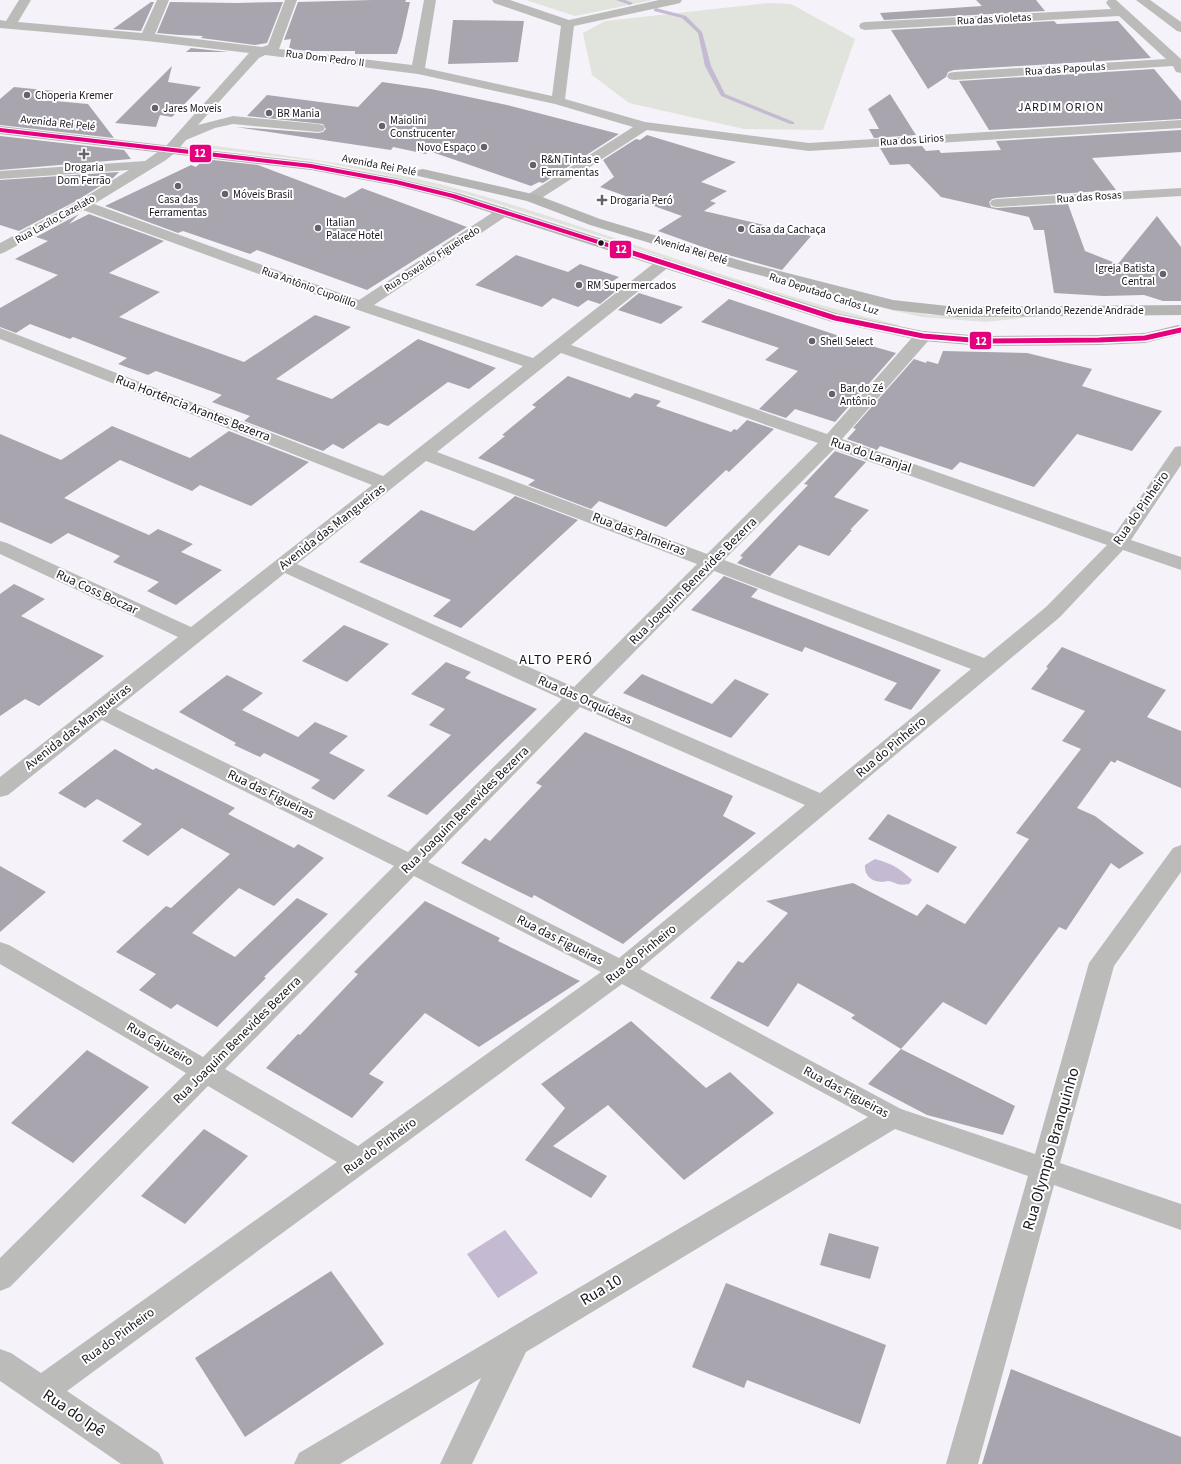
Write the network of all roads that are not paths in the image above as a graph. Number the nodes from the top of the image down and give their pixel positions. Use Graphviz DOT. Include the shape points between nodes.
graph roads {
  1 [pos="25,0"];
  2 [pos="163,0"];
  3 [pos="291,0"];
  4 [pos="430,0"];
  5 [pos="498,0"];
  6 [pos="676,0"];
  7 [pos="1108,0"];
  8 [pos="1142,0"];
  9 [pos="1123,12"];
  10 [pos="5,24"];
  11 [pos="568,24"];
  12 [pos="865,26"];
  13 [pos="1181,28"];
  14 [pos="146,37"];
  15 [pos="264,51"];
  16 [pos="1179,65"];
  17 [pos="418,70"];
  18 [pos="954,76"];
  19 [pos="558,100"];
  20 [pos="0,118"];
  21 [pos="63,124"];
  22 [pos="1181,124"];
  23 [pos="644,126"];
  24 [pos="318,128"];
  25 [pos="0,130"];
  26 [pos="165,135"];
  27 [pos="181,137"];
  28 [pos="211,140"];
  29 [pos="171,149"];
  30 [pos="150,164"];
  31 [pos="408,170"];
  32 [pos="0,175"];
  33 [pos="1181,192"];
  34 [pos="532,198"];
  35 [pos="997,203"];
  36 [pos="82,205"];
  37 [pos="503,212"];
  38 [pos="0,250"];
  39 [pos="664,263"];
  40 [pos="746,267"];
  41 [pos="361,306"];
  42 [pos="1120,310"];
  43 [pos="1181,310"];
  44 [pos="998,329"];
  45 [pos="1179,330"];
  46 [pos="0,333"];
  47 [pos="930,337"];
  48 [pos="560,347"];
  49 [pos="537,365"];
  50 [pos="832,441"];
  51 [pos="1181,451"];
  52 [pos="425,454"];
  53 [pos="386,484"];
  54 [pos="1120,542"];
  55 [pos="0,547"];
  56 [pos="712,562"];
  57 [pos="1181,564"];
  58 [pos="284,565"];
  59 [pos="193,636"];
  60 [pos="987,667"];
  61 [pos="577,697"];
  62 [pos="100,710"];
  63 [pos="0,789"];
  64 [pos="822,804"];
  65 [pos="1181,854"];
  66 [pos="411,864"];
  67 [pos="0,952"];
  68 [pos="622,971"];
  69 [pos="207,1071"];
  70 [pos="892,1117"];
  71 [pos="360,1161"];
  72 [pos="1045,1171"];
  73 [pos="1181,1217"];
  74 [pos="0,1278"];
  75 [pos="515,1342"];
  76 [pos="0,1363"];
  77 [pos="42,1391"];
  78 [pos="148,1464"];
  79 [pos="310,1464"];
  80 [pos="456,1464"];
  81 [pos="962,1464"];
  1 -- 10 [label="street"];
  2 -- 14 [label="street"];
  3 -- 15 [label="street, Rua Lacílo Cazelato" via="274,47"];
  4 -- 17 [label="street"];
  5 -- 11 [label="street"];
  6 -- 11 [label="street"];
  7 -- 9 [label="street"];
  8 -- 13 [label="street"];
  9 -- 12 [label="street, Rua das Violetas"];
  9 -- 16 [label="street"];
  10 -- 14 [label="street, Rua Dom Pedro II"];
  11 -- 19 [label="street"];
  14 -- 15 [label="street, Rua Dom Pedro II"];
  15 -- 17 [label="street, Rua Dom Pedro II"];
  15 -- 27 [label="street, Rua Lacílo Cazelato" via="254,55"];
  16 -- 18 [label="street, Rua das Papoulas"];
  17 -- 19 [label="street, Rua Dom Pedro II"];
  19 -- 23 [label="street, Rua Dom Pedro II"];
  20 -- 21 [label="main road, Avenida Rei Pelé"];
  22 -- 23 [label="street, Rua dos Lirios" via="809,147"];
  23 -- 34 [label="street"];
  24 -- 27 [label="street" via="233,120 211,125"];
  25 -- 29 [label="main road, Avenida Rei Pelé"];
  26 -- 27 [label="main road"];
  27 -- 28 [label="main road"];
  27 -- 29 [label="street, Rua Lacílo Cazelato"];
  29 -- 30 [label="street, Rua Lacílo Cazelato"];
  29 -- 37 [label="main road, Avenida Rei Pelé" via="311,166 368,176 438,192"];
  30 -- 32 [label="street"];
  30 -- 36 [label="street, Rua Lacílo Cazelato"];
  31 -- 34 [label="main road, Avenida Rei Pelé"];
  33 -- 35 [label="street, Rua das Rosas"];
  34 -- 40 [label="main road, Avenida Rei Pelé" via="595,222"];
  36 -- 38 [label="street, Rua Lacílo Cazelato"];
  36 -- 41 [label="street, Rua Antônio Cupolillo"];
  37 -- 39 [label="main road, Avenida Rei Pelé"];
  37 -- 41 [label="street, Rua Oswaldo Figueiredo"];
  39 -- 47 [label="main road, Avenida Rei Pelé" via="835,318"];
  39 -- 48 [label="street, Avenida das Mangueiras"];
  40 -- 42 [label="main road, Avenida Prefeito Orlando Rezende Andrade" via="893,305 957,312"];
  40 -- 44 [label="main road, Rua Deputado Carlos Luz" via="870,311 922,322"];
  41 -- 49 [label="street, Rua Antônio Cupolillo"];
  42 -- 43 [label="main road, Avenida Prefeito Orlando Rezende Andrade"];
  42 -- 44 [label="main road, Rua Deputado Carlos Luz"];
  44 -- 45 [label="main road, Rua Deputado Carlos Luz" via="1135,327"];
  44 -- 47 [label="main road, Rua Deputado Carlos Luz"];
  45 -- 47 [label="main road, Rua Deputado Carlos Luz" via="1145,338 1099,340 983,341"];
  46 -- 53 [label="street, Rua Hortência Arantes Bezerra"];
  47 -- 50 [label="street, Rua Joaquim Benevides Bezerra"];
  48 -- 49 [label="street, Avenida das Mangueiras"];
  48 -- 50 [label="street, Rua do Laranjal"];
  49 -- 52 [label="street, Avenida das Mangueiras"];
  50 -- 54 [label="street, Rua do Laranjal"];
  50 -- 56 [label="street, Rua Joaquim Benevides Bezerra"];
  51 -- 54 [label="street, Rua do Pinheiro"];
  52 -- 53 [label="street, Avenida das Mangueiras"];
  52 -- 56 [label="street, Rua das Palmeiras"];
  53 -- 58 [label="street, Avenida das Mangueiras"];
  54 -- 57 [label="street, Rua do Laranjal"];
  54 -- 60 [label="street, Rua do Pinheiro" via="1053,612"];
  55 -- 59 [label="street, Rua Coss Boczar"];
  56 -- 60 [label="street, Rua das Palmeiras"];
  56 -- 61 [label="street, Rua Joaquim Benevides Bezerra"];
  58 -- 59 [label="street, Avenida das Mangueiras"];
  58 -- 61 [label="street, Rua das Orquídeas"];
  59 -- 62 [label="street, Avenida das Mangueiras"];
  60 -- 64 [label="street, Rua do Pinheiro"];
  61 -- 64 [label="street, Rua das Orquídeas"];
  61 -- 66 [label="street, Rua Joaquim Benevides Bezerra"];
  62 -- 63 [label="street, Avenida das Mangueiras"];
  62 -- 66 [label="street, Rua das Figueiras"];
  64 -- 68 [label="street, Rua do Pinheiro"];
  65 -- 72 [label="street, Rua Olympio Branquinho" via="1102,963"];
  66 -- 68 [label="street, Rua das Figueiras"];
  66 -- 69 [label="street, Rua Joaquim Benevides Bezerra"];
  67 -- 69 [label="street, Rua Cajuzeiro"];
  68 -- 70 [label="street, Rua das Figueiras"];
  68 -- 71 [label="street, Rua do Pinheiro"];
  69 -- 71 [label="street, Rua Cajuzeiro"];
  69 -- 74 [label="street, Rua Joaquim Benevides Bezerra"];
  70 -- 72 [label="street, Rua das Figueiras"];
  70 -- 75 [label="street, Rua 10"];
  71 -- 77 [label="street, Rua do Pinheiro"];
  72 -- 73 [label="street, Rua das Figueiras"];
  72 -- 81 [label="street, Rua Olympio Branquinho"];
  75 -- 79 [label="street, Rua 10"];
  75 -- 80 [label="street"];
  76 -- 77 [label="street, Rua do Ipê"];
  77 -- 78 [label="street, Rua do Ipê"];
}
